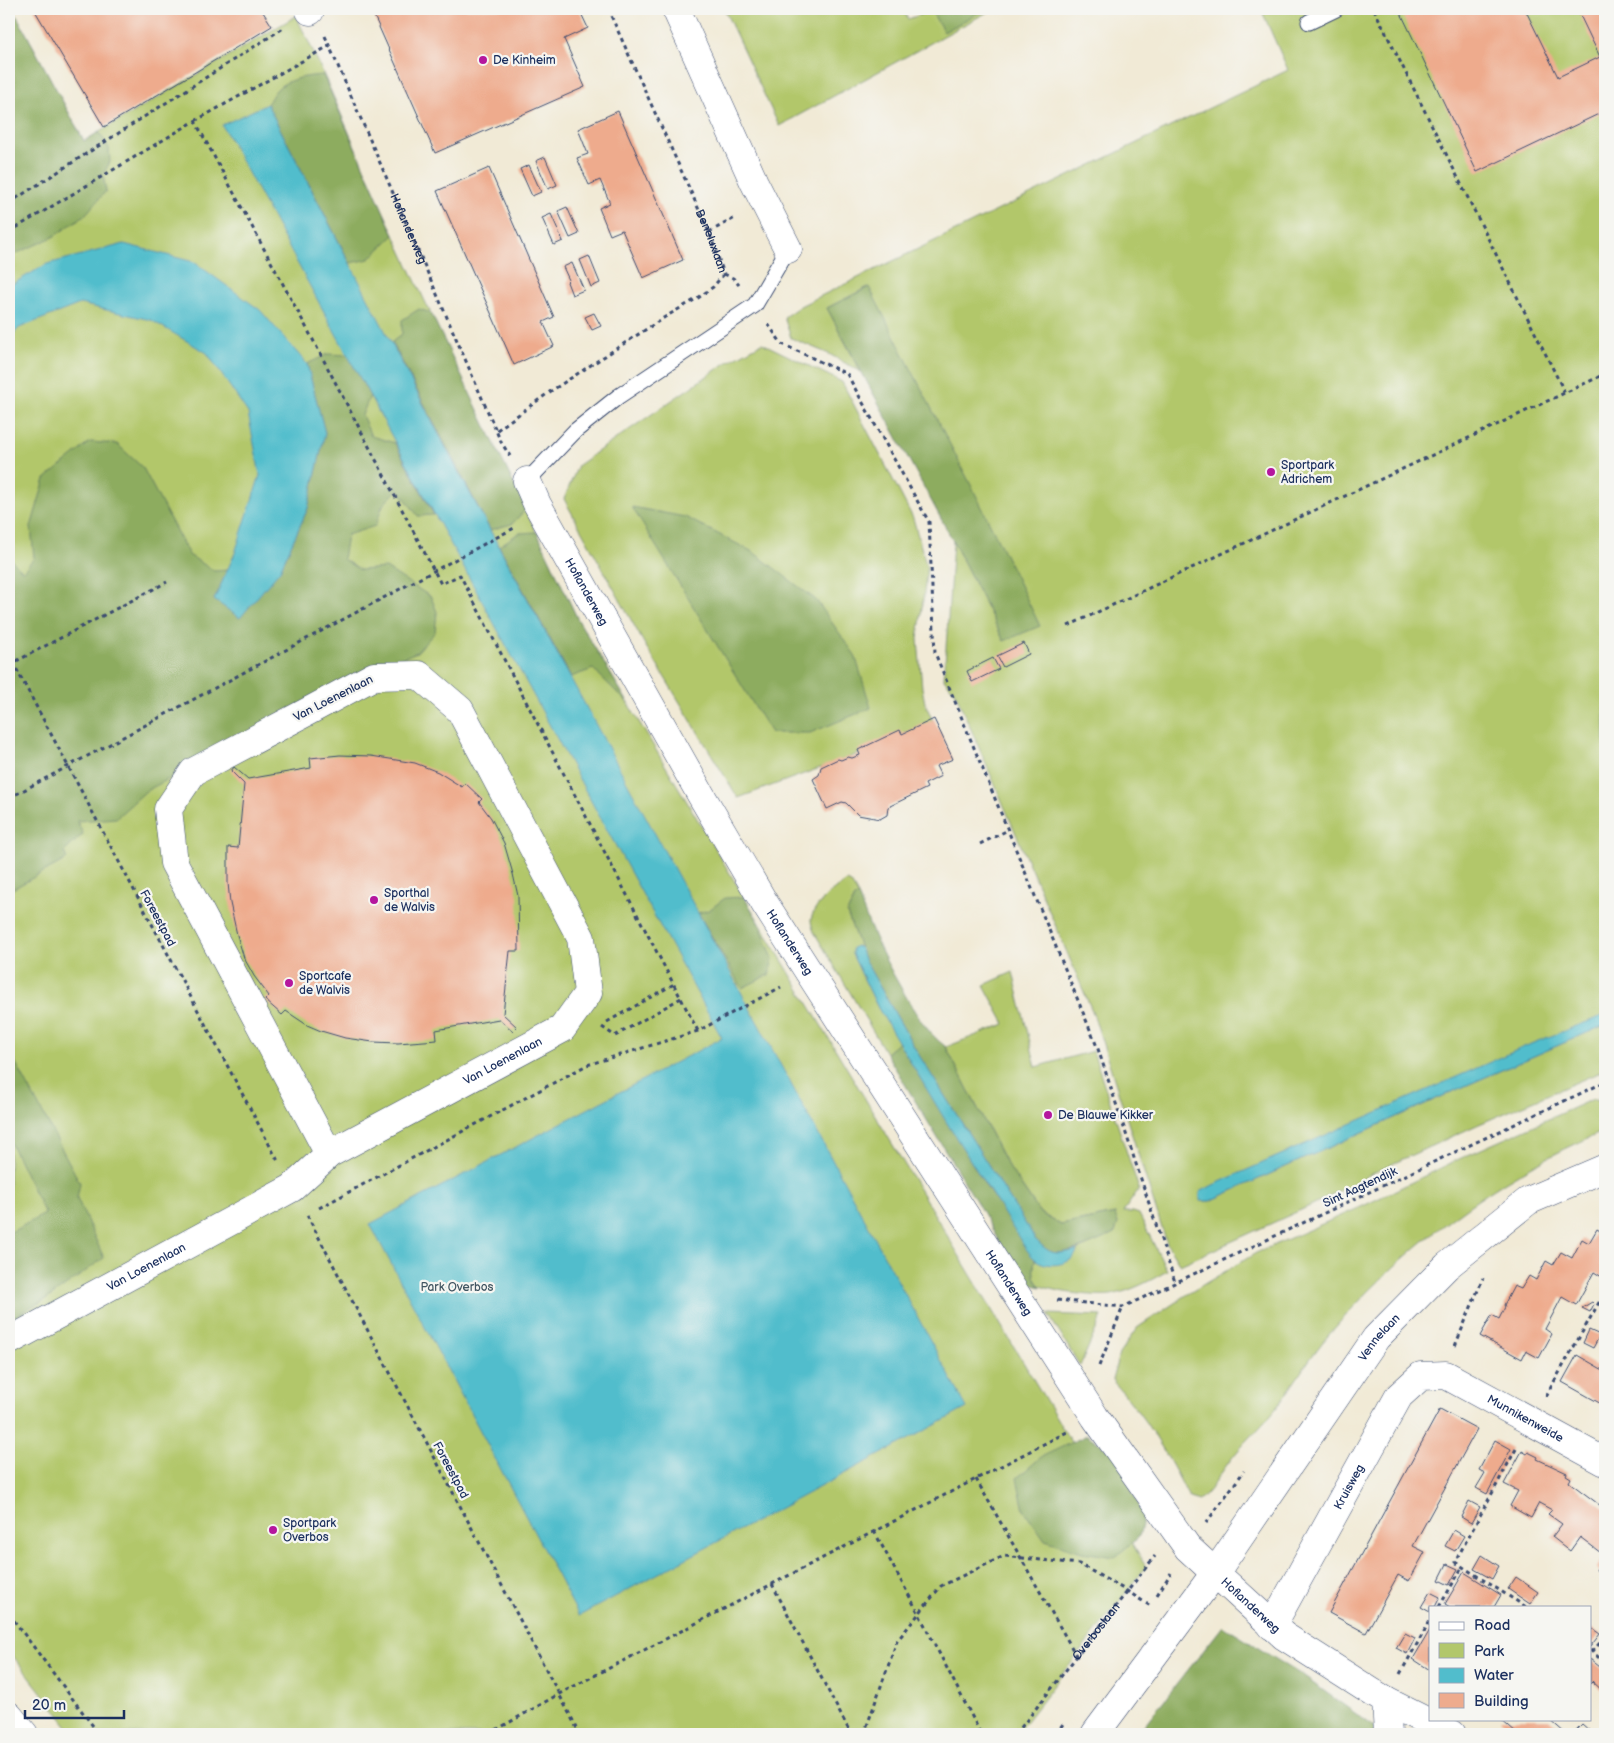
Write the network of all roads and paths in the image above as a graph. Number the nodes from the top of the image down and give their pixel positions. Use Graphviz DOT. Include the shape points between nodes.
graph roads {
  1 [pos="608,9"];
  2 [pos="676,9"];
  3 [pos="1336,9"];
  4 [pos="1374,9"];
  5 [pos="309,10"];
  6 [pos="1309,22"];
  7 [pos="195,121"];
  8 [pos="9,203"];
  9 [pos="9,232"];
  10 [pos="788,249"];
  11 [pos="724,274"];
  12 [pos="755,305"];
  13 [pos="1605,374"];
  14 [pos="1565,393"];
  15 [pos="497,430"];
  16 [pos="527,481"];
  17 [pos="507,531"];
  18 [pos="434,572"];
  19 [pos="167,582"];
  20 [pos="1068,626"];
  21 [pos="9,655"];
  22 [pos="11,664"];
  23 [pos="68,767"];
  24 [pos="9,798"];
  25 [pos="1008,830"];
  26 [pos="980,844"];
  27 [pos="674,984"];
  28 [pos="681,998"];
  29 [pos="759,999"];
  30 [pos="698,1031"];
  31 [pos="1605,1083"];
  32 [pos="329,1154"];
  33 [pos="1605,1168"];
  34 [pos="292,1188"];
  35 [pos="1484,1276"];
  36 [pos="1175,1282"];
  37 [pos="1015,1292"];
  38 [pos="1605,1292"];
  39 [pos="1123,1307"];
  40 [pos="9,1341"];
  41 [pos="1098,1369"];
  42 [pos="1446,1375"];
  43 [pos="1095,1417"];
  44 [pos="1531,1421"];
  45 [pos="1605,1462"];
  46 [pos="976,1479"];
  47 [pos="1176,1530"];
  48 [pos="874,1531"];
  49 [pos="1021,1558"];
  50 [pos="1463,1566"];
  51 [pos="1215,1573"];
  52 [pos="772,1584"];
  53 [pos="1127,1591"];
  54 [pos="1150,1606"];
  55 [pos="1440,1606"];
  56 [pos="1524,1606"];
  57 [pos="9,1614"];
  58 [pos="919,1614"];
  59 [pos="1429,1623"];
  60 [pos="1272,1626"];
  61 [pos="1605,1637"];
  62 [pos="1592,1650"];
  63 [pos="1592,1652"];
  64 [pos="1077,1657"];
  65 [pos="1605,1663"];
  66 [pos="559,1694"];
  67 [pos="1386,1702"];
  68 [pos="9,1716"];
  69 [pos="24,1734"];
  70 [pos="99,1734"];
  71 [pos="489,1734"];
  72 [pos="580,1734"];
  73 [pos="851,1734"];
  74 [pos="864,1734"];
  75 [pos="981,1734"];
  76 [pos="1016,1734"];
  77 [pos="1095,1734"];
  78 [pos="1388,1734"];
  79 [pos="1452,1734"];
  1 -- 11 [label="path, Beneluxlaan" via="709,232"];
  2 -- 10 [label="street"];
  3 -- 6 [label="lane"];
  4 -- 14 [label="path"];
  5 -- 8 [label="path"];
  7 -- 9 [label="path"];
  7 -- 15 [label="path, Hoflanderweg" via="329,46"];
  7 -- 18 [label="path"];
  10 -- 12 [label="lane"];
  11 -- 12 [label="path" via="733,278"];
  11 -- 15 [label="path, Beneluxlaan" via="698,298 665,316"];
  12 -- 16 [label="lane" via="619,396 575,431"];
  12 -- 25 [label="path" via="782,344 847,374 929,522 935,653"];
  13 -- 14 [label="path"];
  14 -- 20 [label="path"];
  15 -- 16 [label="path, Hoflanderweg" via="501,442"];
  16 -- 37 [label="street, Hoflanderweg" via="537,504 765,904"];
  17 -- 18 [label="path"];
  18 -- 23 [label="path"];
  18 -- 27 [label="path" via="440,584 460,575"];
  19 -- 22 [label="path"];
  21 -- 22 [label="path, Foreestpad"];
  22 -- 23 [label="path, Foreestpad"];
  23 -- 24 [label="path"];
  23 -- 34 [label="path, Foreestpad"];
  25 -- 26 [label="path"];
  25 -- 36 [label="path" via="1098,1050"];
  27 -- 28 [label="path"];
  27 -- 28 [label="path" via="600,1026 615,1036"];
  28 -- 30 [label="path"];
  29 -- 30 [label="path"];
  30 -- 66 [label="path, Foreestpad" via="587,1065 306,1214"];
  31 -- 36 [label="path, Sint Aagtendijk"];
  32 -- 32 [label="street, Van Loenenlaan" via="562,1029 588,992 581,938 460,710 419,675 374,676 296,717 194,772 168,808 174,863"];
  32 -- 34 [label="street, Van Loenenlaan"];
  33 -- 51 [label="street, Vennelaan" via="1528,1201 1447,1266 1376,1338"];
  34 -- 40 [label="street, Van Loenenlaan"];
  35 -- 42 [label="path"];
  36 -- 39 [label="path, Sint Aagtendijk"];
  37 -- 39 [label="path"];
  37 -- 43 [label="street, Hoflanderweg"];
  38 -- 44 [label="path"];
  39 -- 41 [label="path"];
  42 -- 44 [label="street, Munnikenweide"];
  42 -- 60 [label="street, Kruisweg" via="1421,1376 1399,1396"];
  43 -- 46 [label="path"];
  43 -- 47 [label="street, Hoflanderweg"];
  44 -- 45 [label="street, Munnikenweide"];
  44 -- 50 [label="path" via="1455,1562"];
  46 -- 48 [label="path"];
  46 -- 49 [label="path"];
  47 -- 51 [label="street, Hoflanderweg" via="1188,1548"];
  47 -- 53 [label="path, Overboslaan"];
  48 -- 52 [label="path"];
  48 -- 58 [label="path"];
  49 -- 53 [label="path" via="1079,1564"];
  49 -- 58 [label="path" via="1004,1556 941,1586"];
  49 -- 64 [label="path"];
  50 -- 55 [label="path"];
  50 -- 56 [label="path"];
  51 -- 60 [label="street, Hoflanderweg"];
  51 -- 77 [label="street"];
  52 -- 66 [label="path"];
  52 -- 73 [label="path"];
  53 -- 54 [label="path"];
  53 -- 64 [label="path, Overboslaan"];
  57 -- 70 [label="path"];
  58 -- 74 [label="path" via="897,1640"];
  58 -- 75 [label="path"];
  59 -- 67 [label="path"];
  60 -- 67 [label="street, Hoflanderweg"];
  61 -- 62 [label="path"];
  63 -- 65 [label="path"];
  64 -- 76 [label="path, Overboslaan"];
  66 -- 71 [label="path"];
  66 -- 72 [label="path, Foreestpad"];
  67 -- 78 [label="street"];
  67 -- 79 [label="street, Hoflanderweg"];
  68 -- 69 [label="street"];
}
